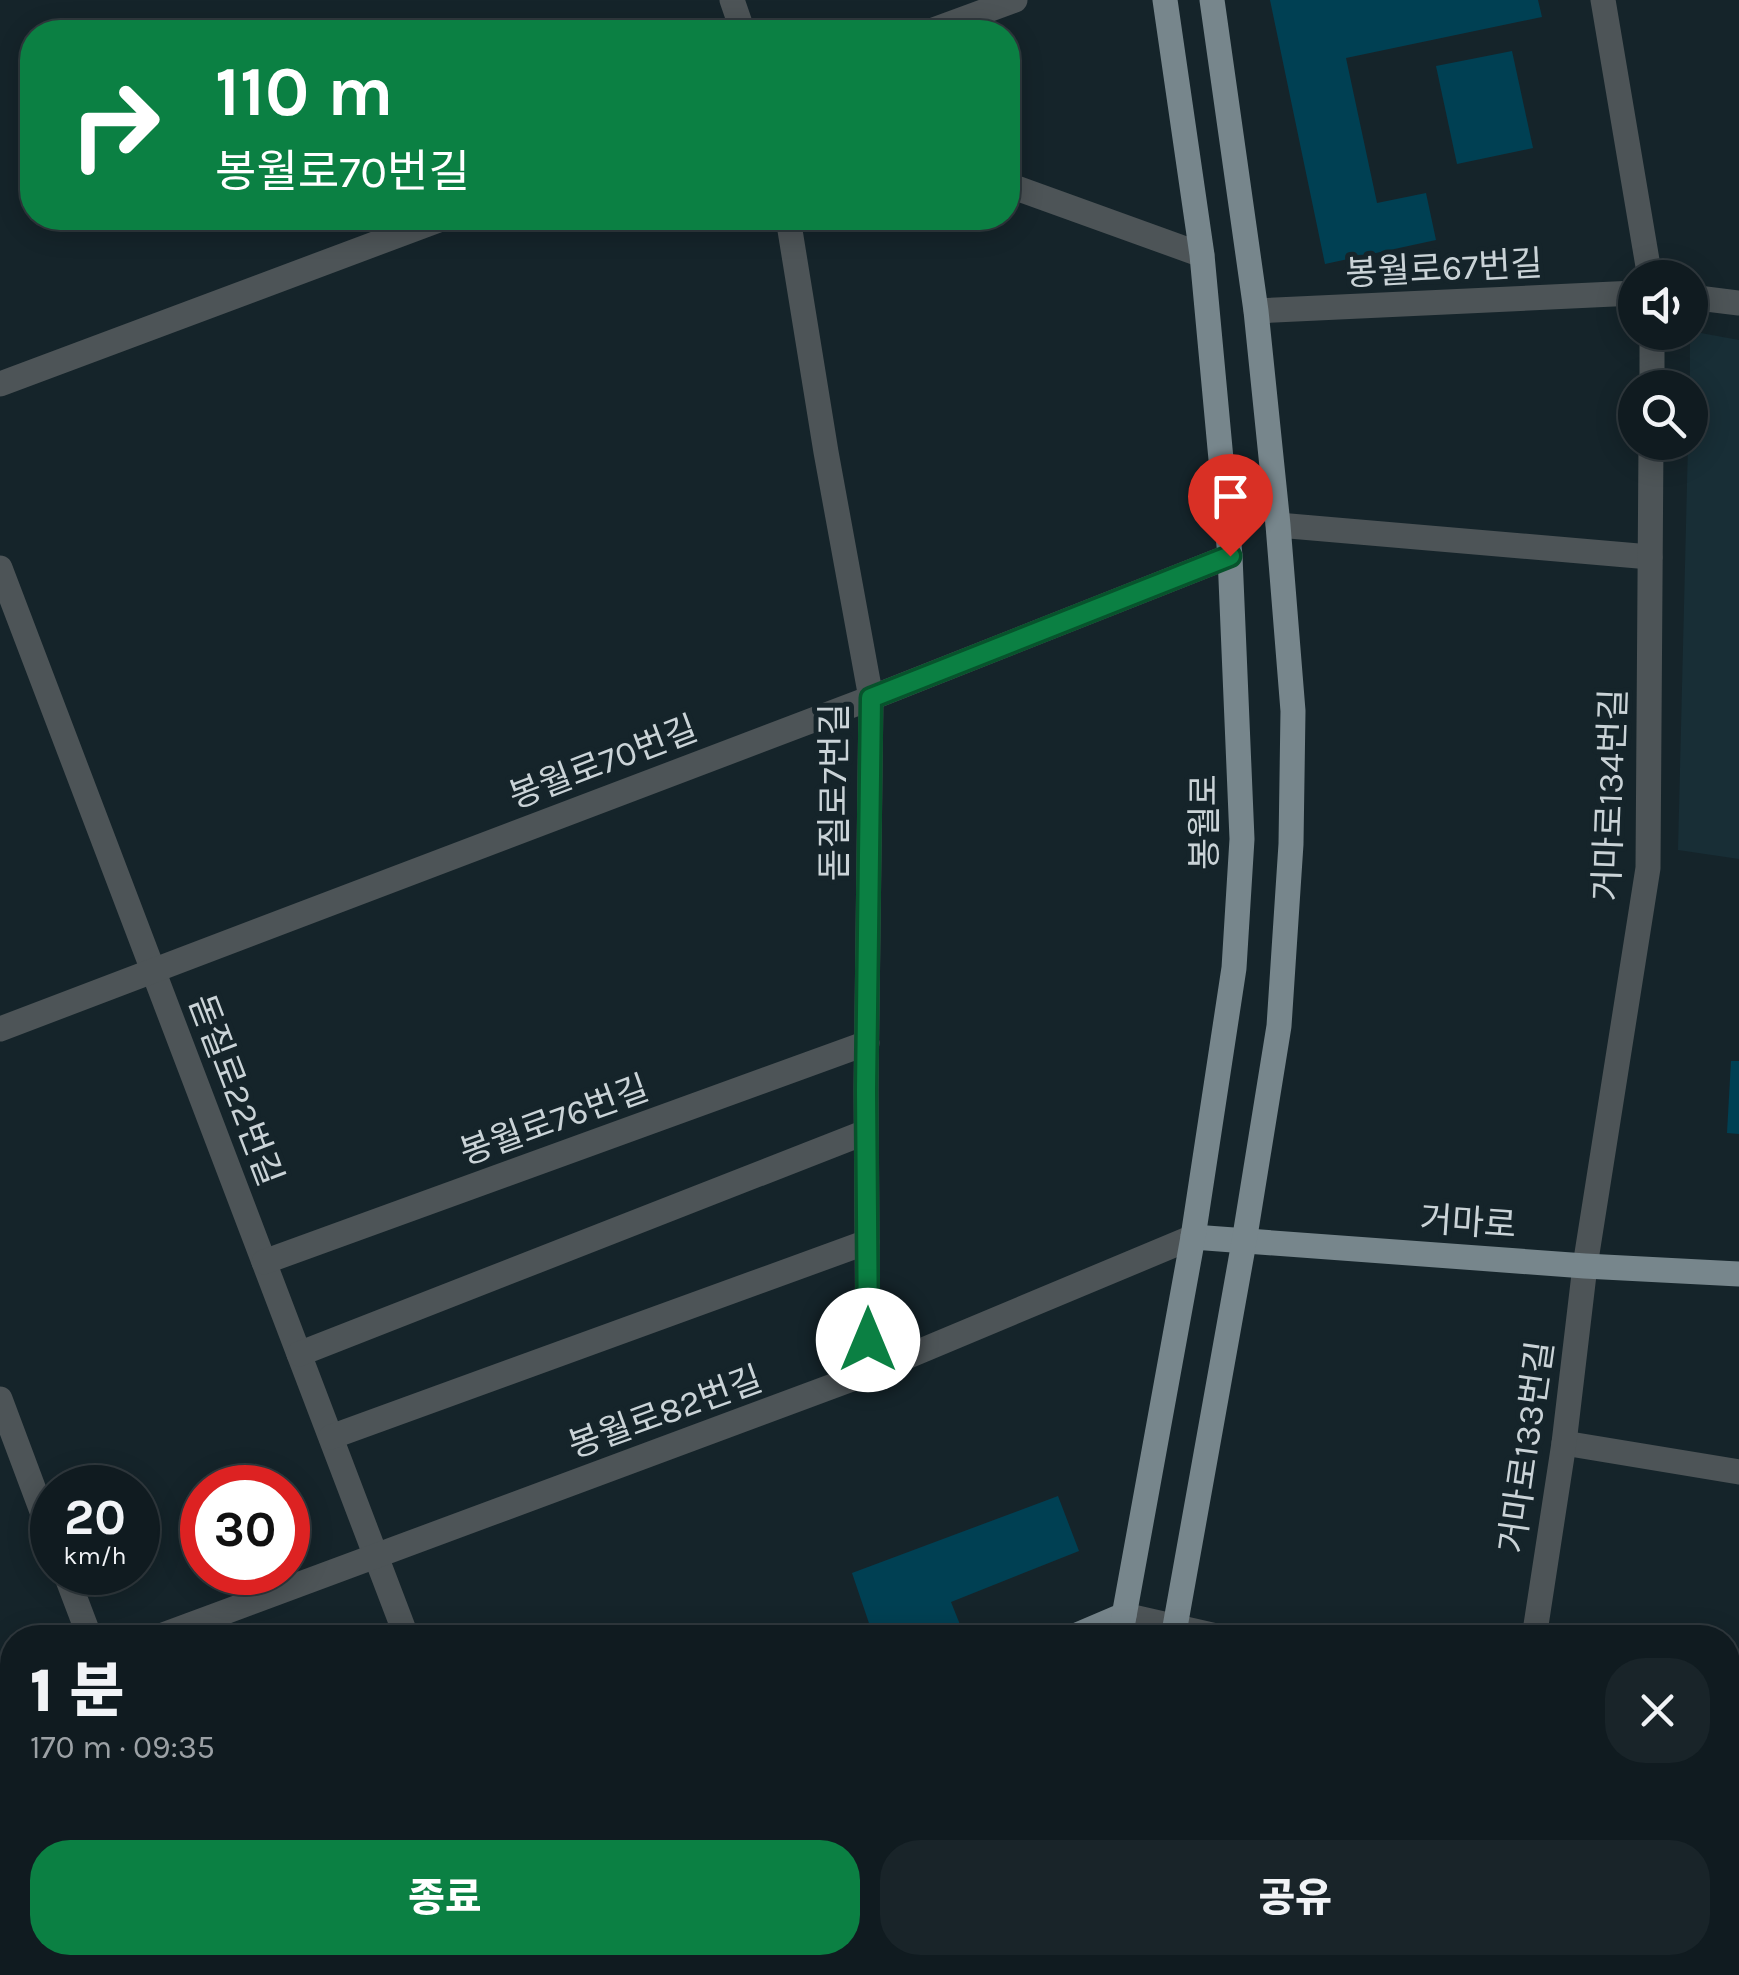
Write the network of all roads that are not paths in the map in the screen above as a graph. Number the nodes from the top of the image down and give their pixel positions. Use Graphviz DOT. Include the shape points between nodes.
graph roads {
  1 [pos="1014,0"];
  2 [pos="1165,0"];
  3 [pos="1212,0"];
  4 [pos="1603,0"];
  5 [pos="960,20"];
  6 [pos="1020,188"];
  7 [pos="412,230"];
  8 [pos="790,230"];
  9 [pos="1202,256"];
  10 [pos="1647,260"];
  11 [pos="1618,295"];
  12 [pos="1708,299"];
  13 [pos="1739,303"];
  14 [pos="1256,312"];
  15 [pos="0,384"];
  16 [pos="1652,460"];
  17 [pos="1278,525"];
  18 [pos="1230,556"];
  19 [pos="1650,557"];
  20 [pos="0,568"];
  21 [pos="871,698"];
  22 [pos="153,971"];
  23 [pos="0,1029"];
  24 [pos="867,1043"];
  25 [pos="866,1132"];
  26 [pos="1193,1236"];
  27 [pos="868,1242"];
  28 [pos="1244,1242"];
  29 [pos="264,1262"];
  30 [pos="1585,1266"];
  31 [pos="1739,1274"];
  32 [pos="299,1354"];
  33 [pos="868,1373"];
  34 [pos="0,1399"];
  35 [pos="331,1437"];
  36 [pos="1564,1443"];
  37 [pos="1739,1472"];
  38 [pos="30,1479"];
  39 [pos="376,1556"];
  40 [pos="74,1595"];
  41 [pos="85,1625"];
  42 [pos="190,1625"];
  43 [pos="402,1625"];
  44 [pos="1122,1625"];
  45 [pos="1175,1625"];
  46 [pos="1536,1625"];
  1 -- 5 [label="street"];
  2 -- 9 [label="main road, 봉월로"];
  3 -- 14 [label="main road"];
  4 -- 10 [label="street"];
  6 -- 9 [label="street"];
  7 -- 15 [label="street"];
  8 -- 21 [label="street, 돋질로7번길"];
  9 -- 18 [label="main road, 봉월로"];
  11 -- 14 [label="street, 봉월로67번길"];
  12 -- 13 [label="street"];
  14 -- 17 [label="main road"];
  16 -- 19 [label="street, 거마로134번길"];
  17 -- 19 [label="street"];
  17 -- 28 [label="main road" via="1293,710 1291,844 1278,1026"];
  18 -- 21 [label="street, 봉월로70번길"];
  18 -- 26 [label="main road, 봉월로" via="1242,839 1234,968"];
  19 -- 30 [label="street, 거마로134번길" via="1648,868"];
  20 -- 22 [label="street, 돋질로22번길"];
  21 -- 22 [label="street, 봉월로70번길"];
  21 -- 24 [label="street, 돋질로7번길"];
  22 -- 23 [label="street, 봉월로70번길"];
  22 -- 29 [label="street, 돋질로22번길"];
  24 -- 25 [label="street, 돋질로7번길"];
  24 -- 29 [label="street, 봉월로76번길"];
  25 -- 27 [label="street, 돋질로7번길"];
  25 -- 32 [label="street"];
  26 -- 28 [label="main road, 거마로"];
  26 -- 33 [label="street, 봉월로82번길"];
  26 -- 44 [label="main road, 봉월로"];
  27 -- 33 [label="street, 돋질로7번길"];
  27 -- 35 [label="street"];
  28 -- 30 [label="main road, 거마로"];
  28 -- 45 [label="main road"];
  29 -- 32 [label="street, 돋질로22번길"];
  30 -- 31 [label="main road, 거마로"];
  30 -- 36 [label="street, 거마로133번길"];
  32 -- 35 [label="street, 돋질로22번길"];
  33 -- 39 [label="street, 봉월로82번길"];
  34 -- 38 [label="street"];
  35 -- 39 [label="street, 돋질로22번길"];
  36 -- 37 [label="street"];
  36 -- 46 [label="street, 거마로133번길"];
  39 -- 42 [label="street, 봉월로82번길"];
  39 -- 43 [label="street, 돋질로22번길"];
  40 -- 41 [label="street"];
}
